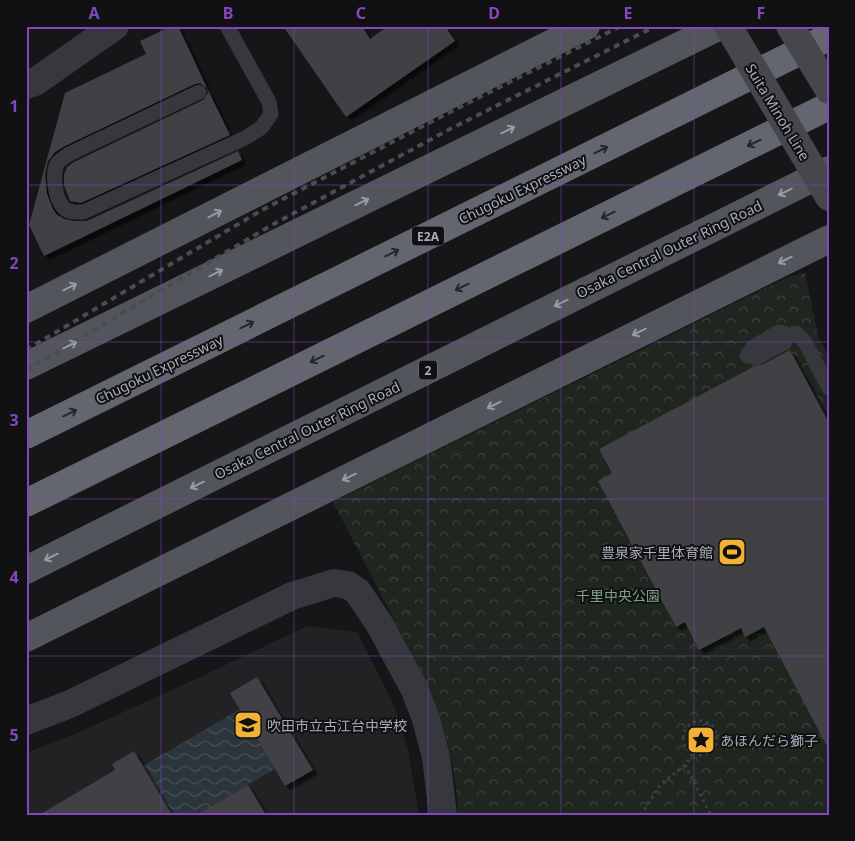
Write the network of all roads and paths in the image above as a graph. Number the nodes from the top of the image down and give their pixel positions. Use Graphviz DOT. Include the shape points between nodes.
graph roads {
  1 [pos="116,26"];
  2 [pos="227,26"];
  3 [pos="586,26"];
  4 [pos="720,26"];
  5 [pos="728,26"];
  6 [pos="790,26"];
  7 [pos="829,37"];
  8 [pos="26,85"];
  9 [pos="829,90"];
  10 [pos="199,92"];
  11 [pos="829,106"];
  12 [pos="829,170"];
  13 [pos="829,197"];
  14 [pos="829,239"];
  15 [pos="26,309"];
  16 [pos="790,335"];
  17 [pos="26,366"];
  18 [pos="829,388"];
  19 [pos="26,435"];
  20 [pos="26,503"];
  21 [pos="26,570"];
  22 [pos="26,638"];
  23 [pos="26,721"];
  24 [pos="692,754"];
  25 [pos="685,765"];
  26 [pos="443,815"];
  27 [pos="641,815"];
  28 [pos="711,815"];
  1 -- 8 [label="street"];
  2 -- 10 [label="lane" via="269,102 271,114 261,128 82,212 63,208 55,186 58,162"];
  15 -- 3 [label="main road, one-way"];
  17 -- 4 [label="main road, one-way"];
  5 -- 13 [label="main road, Suita Minoh Line, bridge"];
  6 -- 9 [label="main road, bridge"];
  19 -- 7 [label="highway, Chugoku Expressway / E2A, one-way"];
  11 -- 20 [label="highway, one-way"];
  12 -- 21 [label="main road, Osaka Central Outer Ring Road / 2, one-way"];
  14 -- 22 [label="main road, one-way"];
  16 -- 18 [label="lane" via="796,333 802,338"];
  23 -- 26 [label="street" via="70,704 292,596 334,583 348,585 358,592 380,625 414,688 436,757"];
  24 -- 24 [label="path" via="684,746 683,736 688,726 697,721 708,723 716,730 717,741 703,756"];
  24 -- 25 [label="path"];
  25 -- 27 [label="path" via="660,785"];
  25 -- 28 [label="path"];
}
